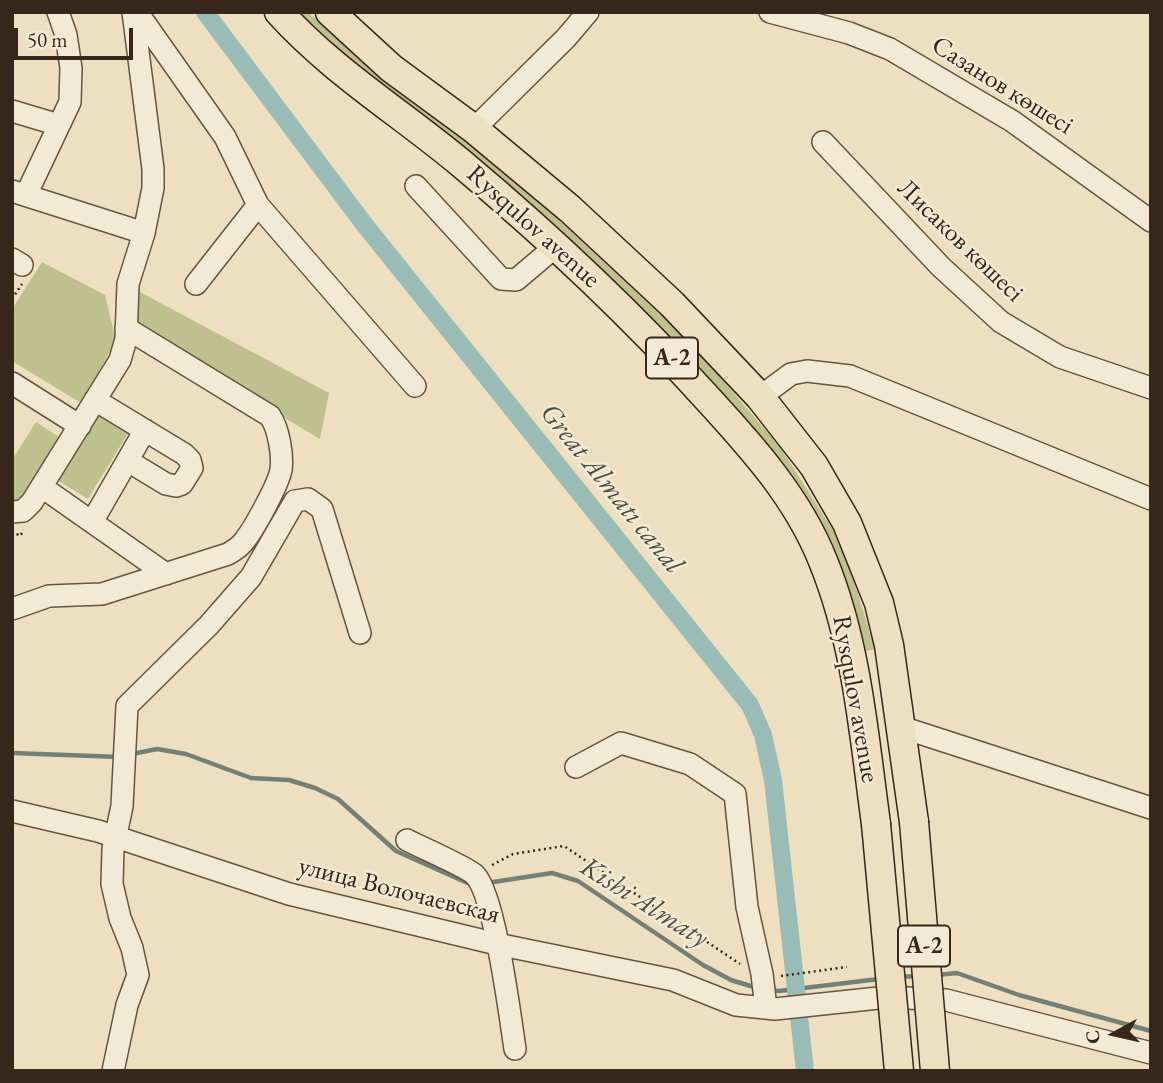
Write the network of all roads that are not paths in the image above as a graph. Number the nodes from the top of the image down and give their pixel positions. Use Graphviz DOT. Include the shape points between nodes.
graph roads {
  1 [pos="58,12"];
  2 [pos="135,12"];
  3 [pos="279,12"];
  4 [pos="330,12"];
  5 [pos="588,12"];
  6 [pos="770,12"];
  7 [pos="12,111"];
  8 [pos="59,125"];
  9 [pos="474,129"];
  10 [pos="823,142"];
  11 [pos="416,186"];
  12 [pos="19,193"];
  13 [pos="258,205"];
  14 [pos="1151,221"];
  15 [pos="144,233"];
  16 [pos="555,247"];
  17 [pos="196,284"];
  18 [pos="126,328"];
  19 [pos="12,383"];
  20 [pos="415,386"];
  21 [pos="1151,388"];
  22 [pos="760,397"];
  23 [pos="95,400"];
  24 [pos="79,426"];
  25 [pos="145,430"];
  26 [pos="128,461"];
  27 [pos="42,486"];
  28 [pos="1151,499"];
  29 [pos="12,512"];
  30 [pos="92,522"];
  31 [pos="166,573"];
  32 [pos="12,609"];
  33 [pos="360,633"];
  34 [pos="901,727"];
  35 [pos="576,767"];
  36 [pos="909,780"];
  37 [pos="871,783"];
  38 [pos="1151,808"];
  39 [pos="12,811"];
  40 [pos="117,837"];
  41 [pos="407,840"];
  42 [pos="498,944"];
  43 [pos="769,1006"];
  44 [pos="516,1049"];
  45 [pos="1151,1053"];
  46 [pos="113,1071"];
  47 [pos="899,1071"];
  48 [pos="935,1071"];
  1 -- 8 [label="street" via="71,68 70,102"];
  2 -- 13 [label="street" via="225,137"];
  2 -- 15 [label="street" via="153,169"];
  3 -- 16 [label="main road, Rysqulov avenue / A-2" via="372,96 461,163"];
  4 -- 9 [label="main road, Rysqulov avenue / A-2" via="391,68"];
  5 -- 9 [label="street"];
  6 -- 14 [label="street, Сазанов көшесі" via="890,49 1012,121"];
  7 -- 8 [label="street"];
  8 -- 12 [label="street"];
  9 -- 22 [label="main road, Rysqulov avenue / A-2" via="570,209 672,304"];
  10 -- 21 [label="street, Лисаков көшесі" via="941,267 1001,322 1060,357"];
  11 -- 16 [label="street" via="501,279 516,280"];
  12 -- 15 [label="street"];
  13 -- 17 [label="street"];
  13 -- 20 [label="street"];
  15 -- 18 [label="street" via="128,284"];
  16 -- 37 [label="main road, Rysqulov avenue / A-2" via="648,334 752,447 806,524 838,600 850,646"];
  18 -- 23 [label="street" via="120,360"];
  18 -- 31 [label="street" via="267,413 276,429 281,470 245,541 228,554"];
  19 -- 24 [label="street"];
  22 -- 28 [label="street" via="792,374 807,371 850,376"];
  22 -- 34 [label="main road, Rysqulov avenue / A-2" via="814,466 847,523 879,603"];
  23 -- 24 [label="street"];
  23 -- 25 [label="street"];
  24 -- 27 [label="street"];
  25 -- 26 [label="street"];
  25 -- 26 [label="street" via="188,457 192,468 186,480 172,486"];
  26 -- 30 [label="street"];
  27 -- 29 [label="street" via="28,507"];
  27 -- 30 [label="street"];
  30 -- 31 [label="street"];
  31 -- 32 [label="street" via="102,594 49,596"];
  33 -- 40 [label="street" via="322,509 308,499 295,501 251,578 127,706"];
  34 -- 36 [label="main road, Rysqulov avenue / A-2"];
  34 -- 38 [label="street"];
  35 -- 43 [label="street" via="621,743 690,764 735,794 747,907"];
  36 -- 37 [label="main road" via="903,793 889,797"];
  36 -- 48 [label="main road, Rysqulov avenue / A-2, bridge"];
  37 -- 47 [label="main road, Rysqulov avenue / A-2, bridge"];
  39 -- 40 [label="street, улица Волочаевская"];
  40 -- 42 [label="street, улица Волочаевская" via="289,894"];
  40 -- 46 [label="street" via="112,884 138,975"];
  41 -- 42 [label="street" via="479,884"];
  42 -- 43 [label="street, улица Волочаевская" via="673,980 736,1005"];
  42 -- 44 [label="street"];
  43 -- 45 [label="street, улица Волочаевская" via="888,998 946,1000"];
}
